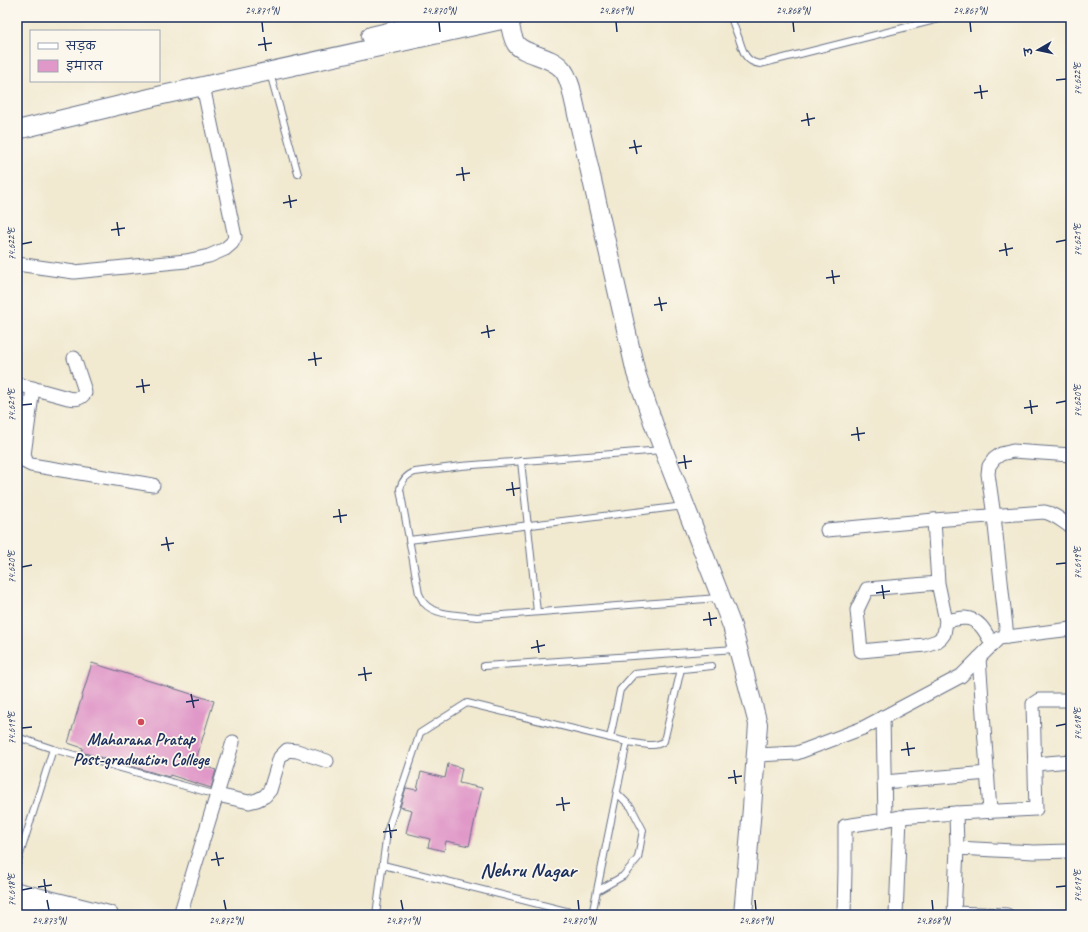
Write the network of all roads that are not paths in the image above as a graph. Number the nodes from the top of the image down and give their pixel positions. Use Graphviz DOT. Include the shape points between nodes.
graph roads {
  1 [pos="451,17"];
  2 [pos="511,17"];
  3 [pos="731,17"];
  4 [pos="947,17"];
  5 [pos="270,71"];
  6 [pos="203,86"];
  7 [pos="17,123"];
  8 [pos="17,130"];
  9 [pos="298,174"];
  10 [pos="17,264"];
  11 [pos="74,358"];
  12 [pos="17,384"];
  13 [pos="33,388"];
  14 [pos="663,449"];
  15 [pos="1071,455"];
  16 [pos="521,461"];
  17 [pos="153,485"];
  18 [pos="685,506"];
  19 [pos="994,516"];
  20 [pos="934,520"];
  21 [pos="528,525"];
  22 [pos="1071,527"];
  23 [pos="827,530"];
  24 [pos="409,540"];
  25 [pos="938,583"];
  26 [pos="721,598"];
  27 [pos="537,612"];
  28 [pos="946,621"];
  29 [pos="1071,629"];
  30 [pos="1007,637"];
  31 [pos="992,644"];
  32 [pos="738,649"];
  33 [pos="979,658"];
  34 [pos="484,666"];
  35 [pos="712,666"];
  36 [pos="681,669"];
  37 [pos="1071,700"];
  38 [pos="883,717"];
  39 [pos="17,737"];
  40 [pos="610,738"];
  41 [pos="233,742"];
  42 [pos="627,742"];
  43 [pos="53,749"];
  44 [pos="756,755"];
  45 [pos="327,761"];
  46 [pos="1071,761"];
  47 [pos="1035,764"];
  48 [pos="988,773"];
  49 [pos="884,782"];
  50 [pos="616,793"];
  51 [pos="217,795"];
  52 [pos="990,811"];
  53 [pos="956,813"];
  54 [pos="900,817"];
  55 [pos="885,820"];
  56 [pos="957,848"];
  57 [pos="1071,852"];
  58 [pos="17,864"];
  59 [pos="383,865"];
  60 [pos="597,891"];
  61 [pos="17,892"];
  62 [pos="17,910"];
  63 [pos="954,914"];
  64 [pos="37,915"];
  65 [pos="109,915"];
  66 [pos="180,915"];
  67 [pos="376,915"];
  68 [pos="582,915"];
  69 [pos="592,915"];
  70 [pos="743,915"];
  71 [pos="844,915"];
  72 [pos="896,915"];
  73 [pos="1007,915"];
  1 -- 7 [label="main road"];
  2 -- 5 [label="main road"];
  2 -- 14 [label="main road" via="519,47 557,63 564,70 571,88 636,373"];
  3 -- 4 [label="lane" via="744,53 749,60 760,64"];
  5 -- 6 [label="main road"];
  5 -- 9 [label="lane"];
  6 -- 8 [label="main road"];
  6 -- 10 [label="street" via="235,237 232,243 209,256 186,262 74,272"];
  11 -- 13 [label="street" via="84,388 85,393 82,397 68,398"];
  12 -- 13 [label="street"];
  13 -- 17 [label="street" via="24,455 27,463"];
  14 -- 16 [label="lane"];
  14 -- 18 [label="main road"];
  15 -- 19 [label="street" via="1013,451 994,459 989,466 988,474"];
  16 -- 21 [label="lane"];
  16 -- 24 [label="lane" via="409,474 404,478 400,489"];
  18 -- 21 [label="lane"];
  18 -- 26 [label="main road"];
  19 -- 20 [label="street"];
  19 -- 22 [label="street" via="1051,513"];
  19 -- 30 [label="street"];
  20 -- 23 [label="street"];
  20 -- 25 [label="street"];
  21 -- 24 [label="lane"];
  21 -- 27 [label="lane"];
  24 -- 27 [label="lane" via="419,594 425,604 432,609 442,613 477,617"];
  25 -- 28 [label="street"];
  25 -- 28 [label="street" via="867,589 857,610 861,652 925,645 937,641 944,634"];
  26 -- 27 [label="lane"];
  26 -- 32 [label="main road"];
  28 -- 31 [label="street" via="965,618 973,620 985,631"];
  29 -- 30 [label="street"];
  30 -- 31 [label="street" via="999,638"];
  31 -- 33 [label="street"];
  32 -- 34 [label="lane"];
  32 -- 44 [label="main road" via="758,724"];
  33 -- 38 [label="street" via="961,676"];
  33 -- 48 [label="street"];
  35 -- 36 [label="lane"];
  36 -- 40 [label="lane" via="634,674 620,690"];
  36 -- 42 [label="lane" via="664,741 654,746"];
  37 -- 47 [label="street" via="1039,700 1033,704"];
  38 -- 44 [label="street" via="863,728 797,753"];
  38 -- 49 [label="street"];
  39 -- 43 [label="lane"];
  40 -- 42 [label="lane"];
  40 -- 59 [label="lane" via="467,703 420,734 387,832"];
  41 -- 51 [label="street"];
  42 -- 50 [label="lane"];
  43 -- 51 [label="lane"];
  43 -- 58 [label="lane"];
  44 -- 70 [label="main road"];
  45 -- 51 [label="street" via="287,750 280,757 270,790 265,796 249,802"];
  46 -- 47 [label="street"];
  47 -- 52 [label="street" via="1036,809"];
  48 -- 49 [label="street"];
  48 -- 52 [label="street"];
  49 -- 55 [label="street"];
  50 -- 60 [label="lane"];
  50 -- 60 [label="lane" via="631,807 643,830 638,858 623,876"];
  51 -- 66 [label="street"];
  52 -- 53 [label="street"];
  53 -- 54 [label="street"];
  53 -- 56 [label="street"];
  54 -- 55 [label="street"];
  54 -- 72 [label="street"];
  55 -- 71 [label="street" via="845,826"];
  56 -- 57 [label="street"];
  56 -- 63 [label="street"];
  59 -- 67 [label="lane"];
  59 -- 68 [label="lane"];
  60 -- 69 [label="lane"];
  61 -- 65 [label="main road"];
  62 -- 64 [label="main road"];
  63 -- 73 [label="street"];
}
